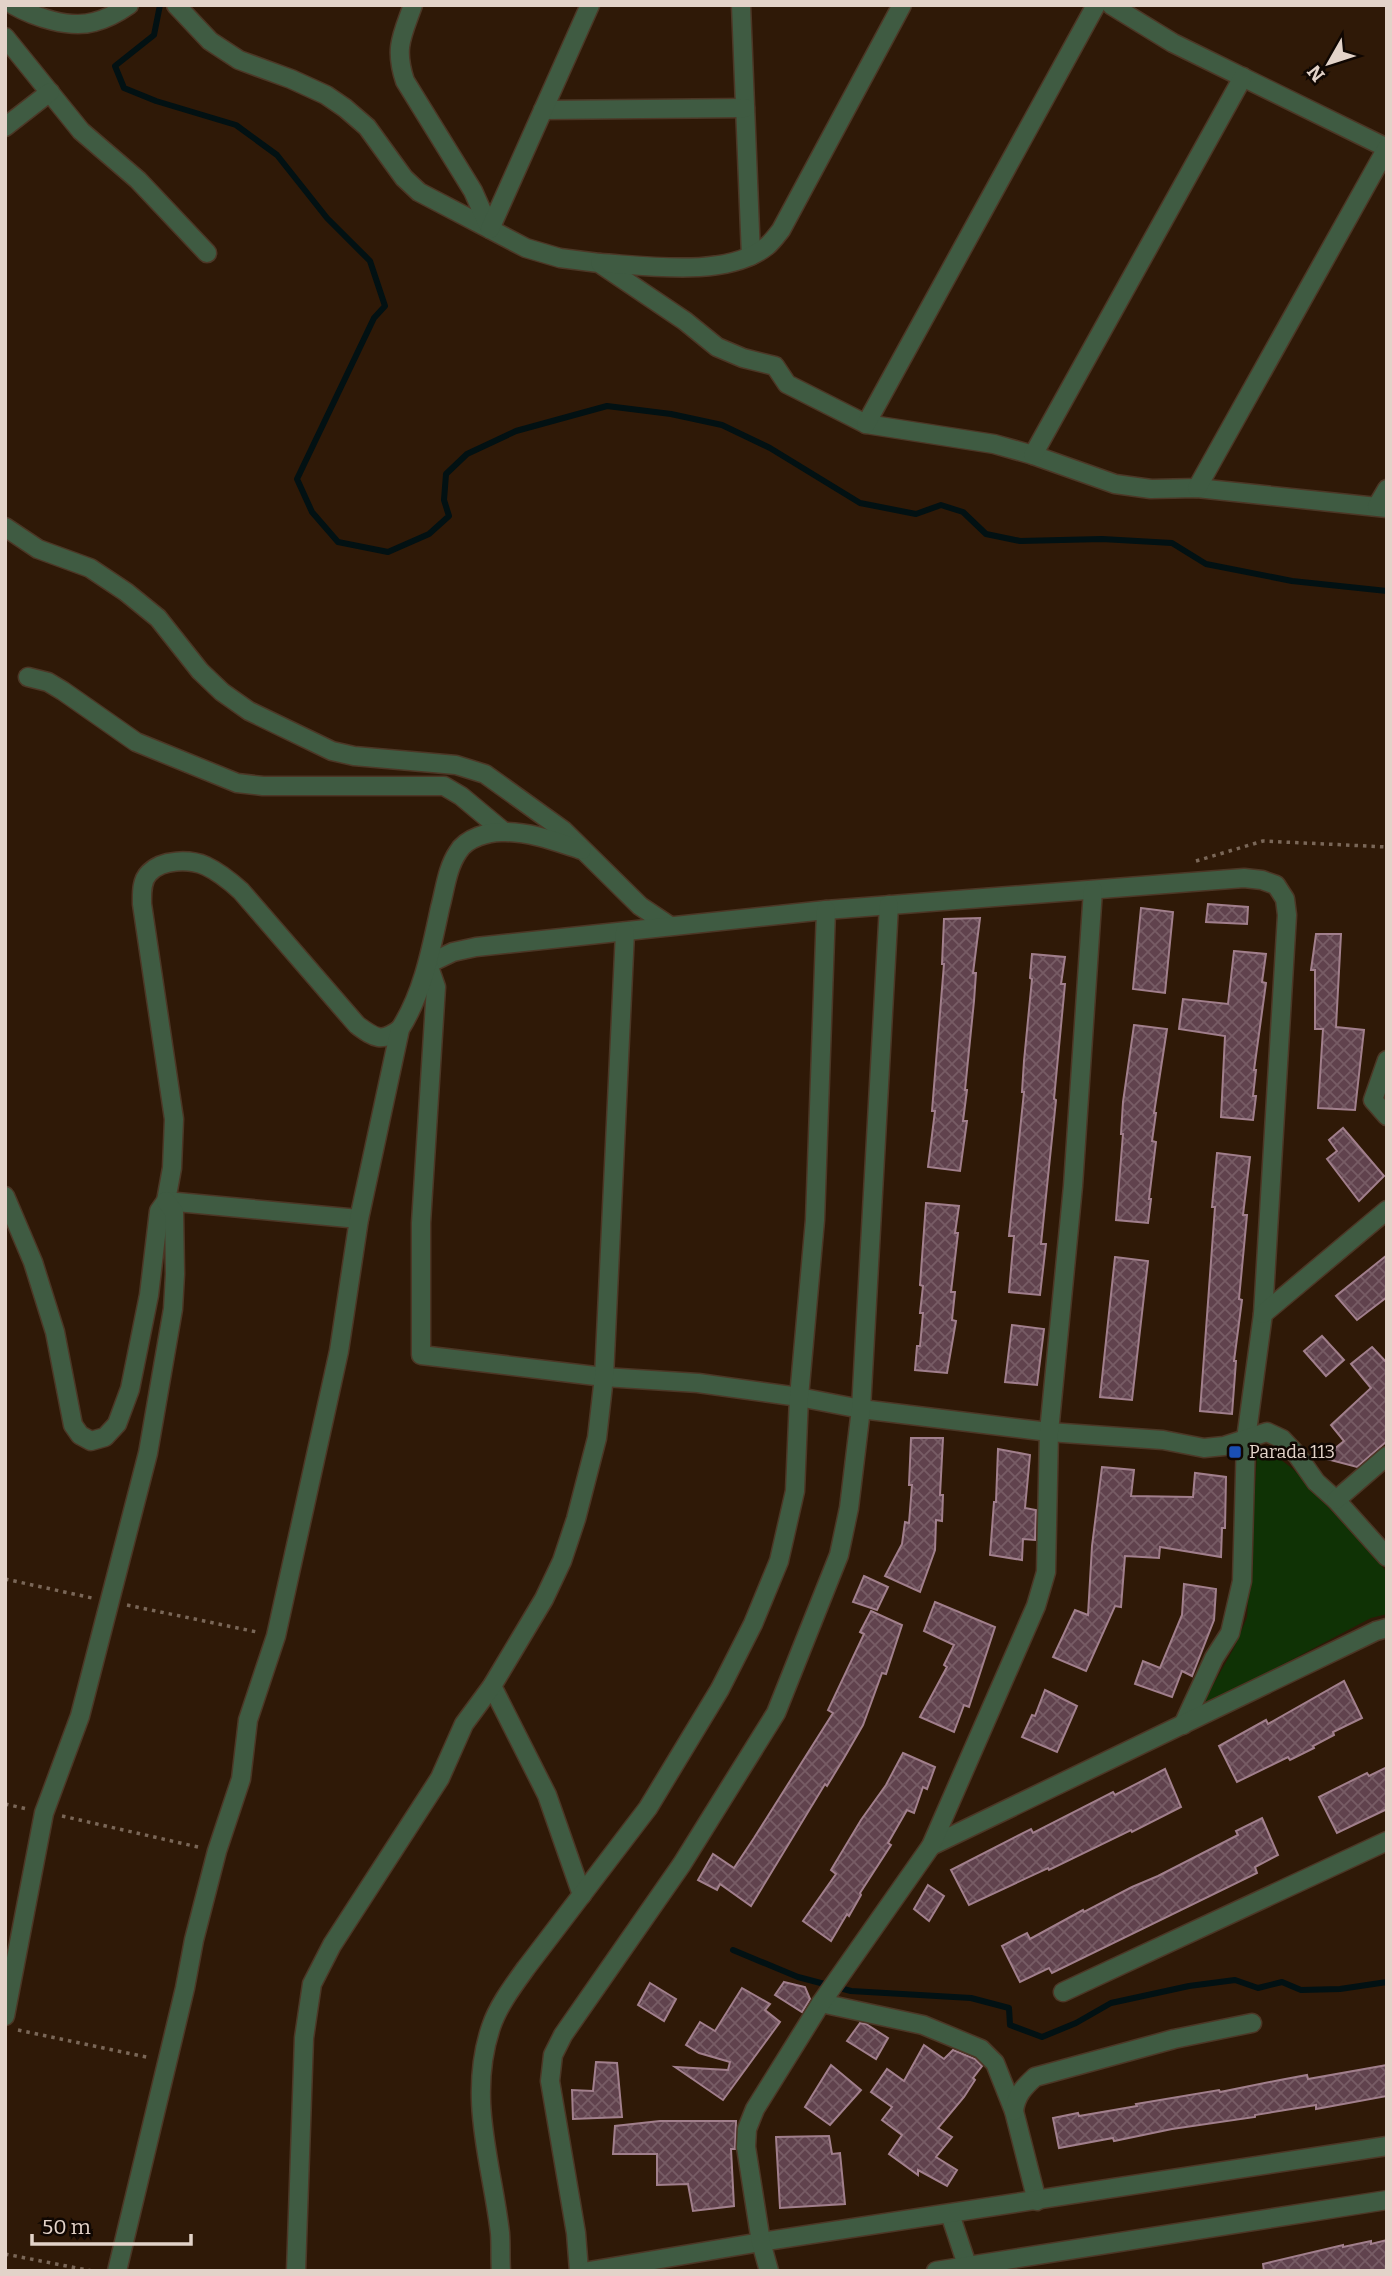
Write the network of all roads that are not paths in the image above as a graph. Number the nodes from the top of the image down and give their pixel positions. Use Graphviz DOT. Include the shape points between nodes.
graph roads {
  1 [pos="13,5"];
  2 [pos="129,5"];
  3 [pos="176,5"];
  4 [pos="412,5"];
  5 [pos="590,5"];
  6 [pos="741,5"];
  7 [pos="902,5"];
  8 [pos="1096,5"];
  9 [pos="1111,5"];
  10 [pos="5,37"];
  11 [pos="1242,77"];
  12 [pos="50,92"];
  13 [pos="745,108"];
  14 [pos="543,110"];
  15 [pos="5,127"];
  16 [pos="1387,148"];
  17 [pos="490,229"];
  18 [pos="207,253"];
  19 [pos="751,256"];
  20 [pos="600,263"];
  21 [pos="866,424"];
  22 [pos="1033,455"];
  23 [pos="1197,488"];
  24 [pos="1387,489"];
  25 [pos="1382,507"];
  26 [pos="5,527"];
  27 [pos="28,677"];
  28 [pos="503,831"];
  29 [pos="582,850"];
  30 [pos="1093,890"];
  31 [pos="889,905"];
  32 [pos="826,910"];
  33 [pos="670,926"];
  34 [pos="625,932"];
  35 [pos="428,964"];
  36 [pos="400,1029"];
  37 [pos="1387,1060"];
  38 [pos="1387,1116"];
  39 [pos="5,1195"];
  40 [pos="166,1201"];
  41 [pos="1387,1210"];
  42 [pos="359,1219"];
  43 [pos="1263,1314"];
  44 [pos="604,1377"];
  45 [pos="799,1397"];
  46 [pos="862,1409"];
  47 [pos="1049,1432"];
  48 [pos="1246,1439"];
  49 [pos="1387,1456"];
  50 [pos="1336,1500"];
  51 [pos="1387,1557"];
  52 [pos="1387,1628"];
  53 [pos="492,1686"];
  54 [pos="1183,1725"];
  55 [pos="1387,1842"];
  56 [pos="931,1846"];
  57 [pos="582,1895"];
  58 [pos="1063,1992"];
  59 [pos="821,2003"];
  60 [pos="5,2016"];
  61 [pos="1252,2023"];
  62 [pos="1014,2111"];
  63 [pos="1387,2146"];
  64 [pos="1387,2200"];
  65 [pos="1037,2201"];
  66 [pos="950,2214"];
  67 [pos="761,2242"];
  68 [pos="968,2269"];
  69 [pos="117,2271"];
  70 [pos="296,2271"];
  71 [pos="501,2271"];
  72 [pos="579,2271"];
  73 [pos="589,2271"];
  74 [pos="769,2271"];
  75 [pos="936,2271"];
  1 -- 2 [label="street" via="51,20 92,23"];
  3 -- 17 [label="street" via="210,41 239,60 291,79 345,108 367,127 419,192"];
  4 -- 17 [label="street" via="398,49 405,81 473,191"];
  5 -- 14 [label="street"];
  6 -- 13 [label="street"];
  7 -- 19 [label="street" via="781,230 768,246"];
  8 -- 21 [label="street"];
  9 -- 11 [label="street"];
  10 -- 12 [label="street"];
  11 -- 16 [label="street"];
  11 -- 22 [label="street"];
  12 -- 15 [label="street"];
  12 -- 18 [label="street" via="81,131 138,180"];
  13 -- 14 [label="street"];
  13 -- 19 [label="street"];
  14 -- 17 [label="street"];
  16 -- 23 [label="street"];
  17 -- 20 [label="street" via="526,248"];
  19 -- 20 [label="street" via="710,266"];
  20 -- 21 [label="street" via="717,347 775,366 787,384"];
  21 -- 22 [label="street" via="994,444"];
  22 -- 23 [label="street" via="1115,484"];
  23 -- 25 [label="street"];
  24 -- 25 [label="street"];
  26 -- 29 [label="street" via="38,549 90,568 126,592 158,618 200,671 249,711 332,751 456,765 485,774 543,813"];
  27 -- 28 [label="street" via="63,691 136,742 237,783 444,786"];
  28 -- 29 [label="street"];
  28 -- 35 [label="street" via="467,842 458,852"];
  29 -- 33 [label="street" via="640,906"];
  30 -- 31 [label="street"];
  30 -- 43 [label="street" via="1244,878 1276,885 1285,899"];
  30 -- 47 [label="street" via="1073,1186"];
  31 -- 32 [label="street"];
  31 -- 46 [label="street"];
  32 -- 33 [label="street"];
  32 -- 45 [label="street" via="815,1220"];
  33 -- 34 [label="street"];
  34 -- 35 [label="street" via="476,947 453,951"];
  34 -- 44 [label="street"];
  35 -- 36 [label="street"];
  35 -- 44 [label="street" via="436,987 421,1223 421,1355"];
  36 -- 40 [label="street" via="380,1039 357,1025 222,875 203,864 180,861 148,873 142,904 174,1119"];
  36 -- 42 [label="street"];
  37 -- 38 [label="street" via="1373,1100"];
  39 -- 40 [label="street" via="55,1332 73,1424 91,1441 105,1437 117,1424 130,1389 149,1295 159,1211"];
  40 -- 42 [label="street"];
  40 -- 60 [label="street" via="174,1212 175,1274 168,1346 148,1453 80,1716 44,1812"];
  41 -- 43 [label="street"];
  42 -- 69 [label="street" via="339,1351 276,1636 248,1720 241,1779 194,1940"];
  43 -- 48 [label="street"];
  44 -- 45 [label="street" via="698,1383"];
  44 -- 53 [label="street" via="597,1438 562,1561"];
  45 -- 46 [label="street"];
  45 -- 57 [label="street" via="795,1491 779,1561 753,1624 720,1689 648,1808"];
  46 -- 47 [label="street"];
  46 -- 72 [label="street" via="839,1555 776,1713 682,1864 553,2055 550,2081"];
  47 -- 48 [label="street" via="1163,1440 1204,1448"];
  47 -- 56 [label="street" via="1042,1588"];
  48 -- 50 [label="street" via="1267,1432 1282,1439"];
  48 -- 54 [label="street" via="1242,1581 1236,1613"];
  49 -- 50 [label="street"];
  50 -- 51 [label="street"];
  52 -- 54 [label="street"];
  53 -- 57 [label="street" via="547,1795"];
  53 -- 70 [label="street" via="464,1724 440,1778 332,1945 312,1984 304,2038"];
  54 -- 56 [label="street"];
  55 -- 58 [label="street"];
  56 -- 59 [label="street"];
  57 -- 71 [label="street" via="509,1992 491,2025 484,2054 484,2147 500,2234"];
  59 -- 62 [label="street" via="923,2025 981,2049 995,2063"];
  59 -- 67 [label="street" via="747,2129"];
  61 -- 62 [label="street" via="1035,2077 1022,2089"];
  62 -- 65 [label="street"];
  63 -- 65 [label="street"];
  64 -- 68 [label="street"];
  65 -- 66 [label="street"];
  66 -- 67 [label="street"];
  66 -- 68 [label="street"];
  67 -- 73 [label="street"];
  67 -- 74 [label="street"];
  68 -- 75 [label="street"];
}
